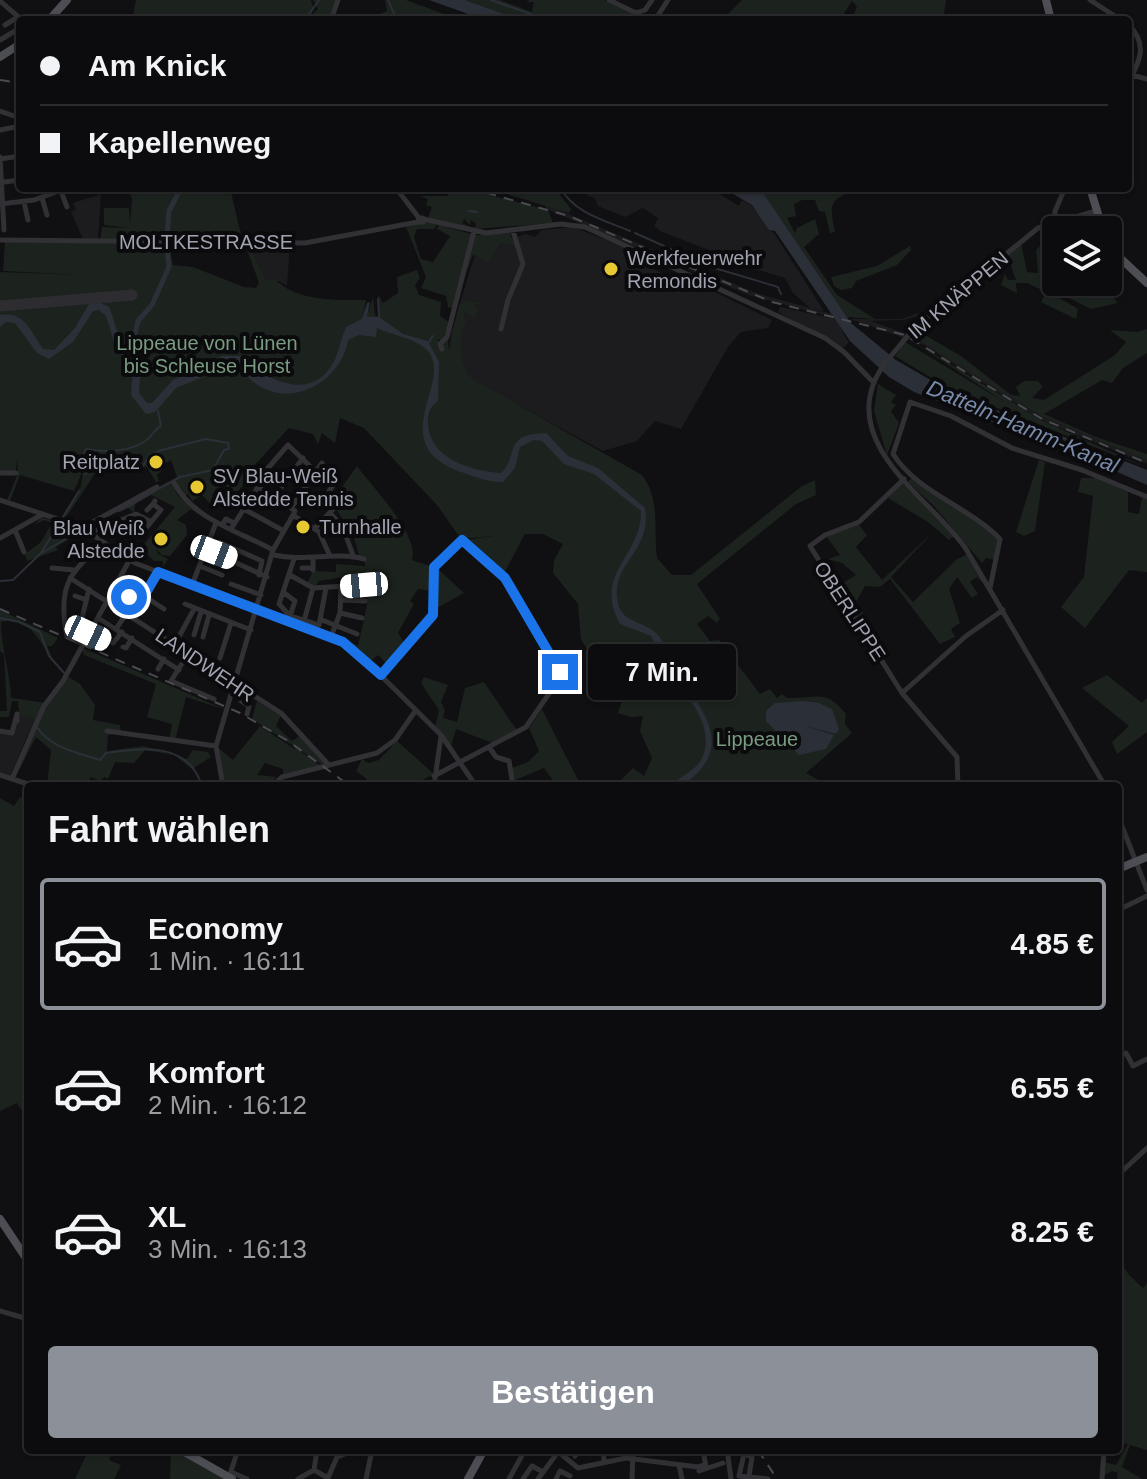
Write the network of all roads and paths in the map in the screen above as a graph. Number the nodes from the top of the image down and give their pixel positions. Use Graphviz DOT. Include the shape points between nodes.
graph roads {
  1 [pos="69,0"];
  2 [pos="609,0"];
  3 [pos="652,0"];
  4 [pos="1090,0"];
  5 [pos="0,1"];
  6 [pos="3,8"];
  7 [pos="55,16"];
  8 [pos="1115,16"];
  9 [pos="16,19"];
  10 [pos="8,22"];
  11 [pos="1132,26"];
  12 [pos="1132,75"];
  13 [pos="1147,79"];
  14 [pos="0,158"];
  15 [pos="16,180"];
  16 [pos="4,182"];
  17 [pos="56,192"];
  18 [pos="64,192"];
  19 [pos="399,192"];
  20 [pos="1063,192"];
  21 [pos="1091,192"];
  22 [pos="42,198"];
  23 [pos="24,202"];
  24 [pos="2,204"];
  25 [pos="67,207"];
  26 [pos="1093,208"];
  27 [pos="47,215"];
  28 [pos="1054,216"];
  29 [pos="1075,216"];
  30 [pos="1097,216"];
  31 [pos="2,217"];
  32 [pos="419,219"];
  33 [pos="28,220"];
  34 [pos="3,227"];
  35 [pos="1042,228"];
  36 [pos="471,231"];
  37 [pos="513,231"];
  38 [pos="0,240"];
  39 [pos="1122,260"];
  40 [pos="1147,283"];
  41 [pos="504,324"];
  42 [pos="441,346"];
  43 [pos="874,383"];
  44 [pos="303,458"];
  45 [pos="322,463"];
  46 [pos="315,471"];
  47 [pos="0,473"];
  48 [pos="16,473"];
  49 [pos="906,477"];
  50 [pos="174,483"];
  51 [pos="333,484"];
  52 [pos="157,487"];
  53 [pos="258,487"];
  54 [pos="1147,497"];
  55 [pos="273,498"];
  56 [pos="0,500"];
  57 [pos="242,508"];
  58 [pos="147,510"];
  59 [pos="292,511"];
  60 [pos="330,513"];
  61 [pos="43,514"];
  62 [pos="222,521"];
  63 [pos="151,522"];
  64 [pos="120,523"];
  65 [pos="232,526"];
  66 [pos="82,528"];
  67 [pos="315,528"];
  68 [pos="15,530"];
  69 [pos="284,531"];
  70 [pos="89,533"];
  71 [pos="0,538"];
  72 [pos="103,544"];
  73 [pos="209,550"];
  74 [pos="24,552"];
  75 [pos="273,552"];
  76 [pos="353,555"];
  77 [pos="330,556"];
  78 [pos="294,559"];
  79 [pos="313,559"];
  80 [pos="364,559"];
  81 [pos="129,561"];
  82 [pos="200,566"];
  83 [pos="52,568"];
  84 [pos="302,568"];
  85 [pos="74,570"];
  86 [pos="312,571"];
  87 [pos="158,572"];
  88 [pos="222,575"];
  89 [pos="259,575"];
  90 [pos="290,575"];
  91 [pos="267,577"];
  92 [pos="70,578"];
  93 [pos="231,584"];
  94 [pos="306,584"];
  95 [pos="192,585"];
  96 [pos="364,585"];
  97 [pos="341,587"];
  98 [pos="313,588"];
  99 [pos="326,588"];
  100 [pos="89,589"];
  101 [pos="990,589"];
  102 [pos="283,592"];
  103 [pos="261,595"];
  104 [pos="75,596"];
  105 [pos="144,596"];
  106 [pos="129,597"];
  107 [pos="84,599"];
  108 [pos="108,600"];
  109 [pos="343,600"];
  110 [pos="365,601"];
  111 [pos="185,604"];
  112 [pos="75,605"];
  113 [pos="83,607"];
  114 [pos="164,609"];
  115 [pos="257,609"];
  116 [pos="197,610"];
  117 [pos="1003,610"];
  118 [pos="340,613"];
  119 [pos="209,615"];
  120 [pos="290,616"];
  121 [pos="124,617"];
  122 [pos="82,618"];
  123 [pos="98,618"];
  124 [pos="362,618"];
  125 [pos="322,620"];
  126 [pos="304,621"];
  127 [pos="231,623"];
  128 [pos="336,625"];
  129 [pos="119,630"];
  130 [pos="251,630"];
  131 [pos="88,633"];
  132 [pos="357,634"];
  133 [pos="194,635"];
  134 [pos="203,637"];
  135 [pos="331,637"];
  136 [pos="132,638"];
  137 [pos="81,643"];
  138 [pos="175,644"];
  139 [pos="144,645"];
  140 [pos="123,647"];
  141 [pos="154,651"];
  142 [pos="138,653"];
  143 [pos="188,654"];
  144 [pos="220,658"];
  145 [pos="164,659"];
  146 [pos="149,660"];
  147 [pos="158,669"];
  148 [pos="179,670"];
  149 [pos="381,675"];
  150 [pos="234,685"];
  151 [pos="244,691"];
  152 [pos="902,693"];
  153 [pos="214,699"];
  154 [pos="416,710"];
  155 [pos="247,714"];
  156 [pos="17,721"];
  157 [pos="0,731"];
  158 [pos="107,731"];
  159 [pos="441,735"];
  160 [pos="216,746"];
  161 [pos="489,747"];
  162 [pos="460,761"];
  163 [pos="328,764"];
  164 [pos="0,775"];
  165 [pos="434,776"];
  166 [pos="12,779"];
  167 [pos="222,782"];
  168 [pos="276,782"];
  169 [pos="434,782"];
  170 [pos="473,782"];
  171 [pos="512,782"];
  172 [pos="958,782"];
  173 [pos="1103,782"];
  174 [pos="24,783"];
  175 [pos="1122,826"];
  176 [pos="1147,857"];
  177 [pos="1136,862"];
  178 [pos="1122,867"];
  179 [pos="1147,893"];
  180 [pos="1122,908"];
  181 [pos="1122,1055"];
  182 [pos="1147,1059"];
  183 [pos="1147,1148"];
  184 [pos="1122,1171"];
  185 [pos="0,1219"];
  186 [pos="24,1255"];
  187 [pos="0,1311"];
  188 [pos="24,1318"];
  189 [pos="189,1454"];
  190 [pos="237,1454"];
  191 [pos="316,1454"];
  192 [pos="345,1454"];
  193 [pos="371,1454"];
  194 [pos="482,1454"];
  195 [pos="523,1454"];
  196 [pos="555,1454"];
  197 [pos="561,1454"];
  198 [pos="603,1454"];
  199 [pos="632,1454"];
  200 [pos="703,1454"];
  201 [pos="729,1454"];
  202 [pos="1104,1454"];
  203 [pos="632,1458"];
  204 [pos="604,1460"];
  205 [pos="723,1463"];
  206 [pos="679,1465"];
  207 [pos="576,1467"];
  208 [pos="702,1468"];
  209 [pos="314,1470"];
  210 [pos="543,1472"];
  211 [pos="231,1476"];
  212 [pos="746,1477"];
  213 [pos="329,1478"];
  214 [pos="569,1478"];
  215 [pos="757,1478"];
  216 [pos="247,1479"];
  217 [pos="298,1479"];
  218 [pos="366,1479"];
  219 [pos="468,1479"];
  220 [pos="509,1479"];
  221 [pos="523,1479"];
  222 [pos="538,1479"];
  223 [pos="556,1479"];
  224 [pos="632,1479"];
  225 [pos="682,1479"];
  226 [pos="701,1479"];
  227 [pos="731,1479"];
  228 [pos="768,1479"];
  229 [pos="1102,1479"];
  1 -- 7 [label="main road"];
  2 -- 3 [label="street" via="637,13"];
  4 -- 8 [label="street"];
  5 -- 6 [label="street"];
  9 -- 10 [label="street"];
  11 -- 12 [label="street" via="1147,43"];
  12 -- 13 [label="street"];
  14 -- 16 [label="street"];
  15 -- 16 [label="street"];
  16 -- 24 [label="street"];
  17 -- 22 [label="street"];
  18 -- 25 [label="street"];
  19 -- 32 [label="street"];
  20 -- 28 [label="street"];
  21 -- 26 [label="main road"];
  22 -- 23 [label="street"];
  22 -- 27 [label="street"];
  23 -- 24 [label="street"];
  23 -- 33 [label="street"];
  24 -- 31 [label="street"];
  26 -- 29 [label="street, IM KNÄPPEN"];
  26 -- 30 [label="main road"];
  31 -- 34 [label="street"];
  32 -- 36 [label="street"];
  32 -- 38 [label="street, MOLTKESTRASSE" via="305,243"];
  35 -- 43 [label="street, IM KNÄPPEN, bridge" via="913,330"];
  36 -- 37 [label="street"];
  36 -- 42 [label="street"];
  37 -- 41 [label="street" via="523,264"];
  37 -- 43 [label="street" via="585,227 825,338"];
  39 -- 40 [label="main road"];
  43 -- 49 [label="street" via="873,433 886,461"];
  44 -- 46 [label="street"];
  44 -- 53 [label="street" via="288,445 254,484"];
  44 -- 55 [label="street"];
  45 -- 46 [label="street"];
  46 -- 59 [label="street"];
  47 -- 48 [label="street"];
  49 -- 54 [label="street" via="893,452 910,402 951,416 1012,448"];
  49 -- 101 [label="street" via="950,526"];
  49 -- 101 [label="street" via="975,515 1000,539"];
  49 -- 152 [label="street, OBERLIPPE" via="859,522 810,546"];
  50 -- 62 [label="street" via="182,498"];
  51 -- 60 [label="street" via="329,491 337,505"];
  52 -- 66 [label="street"];
  53 -- 55 [label="street"];
  53 -- 57 [label="street"];
  55 -- 59 [label="street"];
  56 -- 61 [label="street"];
  57 -- 65 [label="street"];
  57 -- 69 [label="street"];
  58 -- 63 [label="street" via="154,502 161,510"];
  59 -- 67 [label="street"];
  59 -- 69 [label="street"];
  60 -- 67 [label="street"];
  60 -- 76 [label="street" via="343,528"];
  61 -- 66 [label="street"];
  61 -- 68 [label="street"];
  62 -- 65 [label="street"];
  62 -- 73 [label="street"];
  63 -- 64 [label="street" via="137,514"];
  63 -- 64 [label="street" via="139,536"];
  64 -- 70 [label="street"];
  65 -- 75 [label="street"];
  66 -- 70 [label="street"];
  67 -- 77 [label="street"];
  68 -- 71 [label="street"];
  68 -- 74 [label="street"];
  69 -- 75 [label="street"];
  70 -- 72 [label="street"];
  72 -- 81 [label="street"];
  72 -- 85 [label="street"];
  73 -- 82 [label="street"];
  73 -- 89 [label="street"];
  73 -- 89 [label="street" via="219,542 263,558"];
  75 -- 78 [label="street"];
  75 -- 91 [label="street"];
  76 -- 77 [label="street"];
  76 -- 80 [label="street"];
  77 -- 79 [label="street"];
  78 -- 79 [label="street"];
  78 -- 90 [label="street"];
  79 -- 86 [label="street"];
  81 -- 87 [label="street"];
  81 -- 108 [label="street"];
  82 -- 88 [label="street"];
  82 -- 95 [label="street"];
  83 -- 85 [label="street"];
  84 -- 86 [label="street"];
  85 -- 92 [label="street"];
  86 -- 94 [label="street"];
  87 -- 95 [label="street"];
  87 -- 105 [label="street"];
  89 -- 91 [label="street"];
  90 -- 94 [label="street"];
  90 -- 102 [label="street"];
  91 -- 103 [label="street"];
  92 -- 100 [label="street, LANDWEHR"];
  92 -- 137 [label="street" via="62,608 67,637"];
  93 -- 103 [label="street"];
  94 -- 98 [label="street"];
  95 -- 115 [label="street"];
  96 -- 97 [label="street"];
  97 -- 99 [label="street"];
  97 -- 109 [label="street"];
  98 -- 99 [label="street"];
  98 -- 126 [label="street"];
  99 -- 125 [label="street"];
  100 -- 107 [label="street"];
  100 -- 108 [label="street, LANDWEHR"];
  101 -- 117 [label="street"];
  102 -- 120 [label="street" via="279,606"];
  102 -- 120 [label="street" via="295,601"];
  103 -- 115 [label="street"];
  104 -- 107 [label="street"];
  105 -- 106 [label="street" via="135,590"];
  105 -- 114 [label="street"];
  107 -- 113 [label="street"];
  108 -- 123 [label="street"];
  108 -- 138 [label="street, LANDWEHR"];
  109 -- 110 [label="street"];
  109 -- 118 [label="street"];
  111 -- 116 [label="street"];
  112 -- 113 [label="street"];
  113 -- 122 [label="street"];
  115 -- 130 [label="street"];
  115 -- 135 [label="street"];
  116 -- 119 [label="street"];
  116 -- 133 [label="street"];
  116 -- 138 [label="street"];
  117 -- 152 [label="street"];
  117 -- 173 [label="street"];
  118 -- 124 [label="street"];
  118 -- 128 [label="street"];
  119 -- 127 [label="street"];
  119 -- 134 [label="street"];
  120 -- 126 [label="street"];
  121 -- 129 [label="street"];
  123 -- 129 [label="street"];
  123 -- 131 [label="street"];
  125 -- 126 [label="street" via="319,626"];
  125 -- 128 [label="street"];
  127 -- 130 [label="street"];
  127 -- 144 [label="street"];
  128 -- 132 [label="street"];
  128 -- 135 [label="street"];
  129 -- 131 [label="street" via="114,643"];
  129 -- 136 [label="street"];
  130 -- 150 [label="street"];
  131 -- 137 [label="street"];
  135 -- 149 [label="street" via="356,650"];
  136 -- 139 [label="street"];
  136 -- 140 [label="street"];
  137 -- 166 [label="street" via="44,706"];
  138 -- 143 [label="street, LANDWEHR"];
  139 -- 141 [label="street"];
  139 -- 142 [label="street"];
  141 -- 145 [label="street"];
  141 -- 146 [label="street"];
  143 -- 148 [label="street"];
  143 -- 150 [label="street, LANDWEHR"];
  145 -- 147 [label="street"];
  145 -- 148 [label="street"];
  148 -- 153 [label="street" via="171,681"];
  149 -- 154 [label="street"];
  149 -- 161 [label="street" via="433,615 434,567 462,540 505,578 561,674 529,724"];
  150 -- 151 [label="street, LANDWEHR"];
  150 -- 160 [label="street"];
  151 -- 155 [label="street" via="241,701 249,706"];
  151 -- 163 [label="street, LANDWEHR" via="281,713"];
  152 -- 172 [label="street, OBERLIPPE" via="957,757"];
  154 -- 159 [label="street"];
  154 -- 163 [label="street" via="384,749"];
  156 -- 157 [label="street" via="12,733"];
  158 -- 160 [label="street"];
  159 -- 162 [label="street"];
  159 -- 165 [label="street"];
  160 -- 167 [label="street"];
  161 -- 162 [label="street"];
  161 -- 171 [label="street" via="510,762"];
  162 -- 165 [label="street"];
  162 -- 170 [label="street"];
  163 -- 168 [label="street"];
  164 -- 166 [label="street"];
  165 -- 169 [label="street"];
  166 -- 174 [label="street"];
  175 -- 177 [label="street"];
  176 -- 177 [label="main road"];
  177 -- 178 [label="main road"];
  177 -- 179 [label="street"];
  179 -- 180 [label="street"];
  181 -- 182 [label="street" via="1126,1053 1133,1066"];
  183 -- 184 [label="street"];
  185 -- 186 [label="main road"];
  187 -- 188 [label="street"];
  189 -- 211 [label="main road"];
  190 -- 211 [label="street"];
  191 -- 209 [label="street"];
  192 -- 213 [label="street" via="337,1457"];
  193 -- 218 [label="street"];
  194 -- 219 [label="main road"];
  195 -- 220 [label="street"];
  196 -- 210 [label="street"];
  197 -- 207 [label="street"];
  198 -- 204 [label="street"];
  199 -- 203 [label="street"];
  200 -- 208 [label="street"];
  201 -- 227 [label="street"];
  202 -- 229 [label="street"];
  203 -- 204 [label="street"];
  203 -- 206 [label="street"];
  203 -- 224 [label="street"];
  204 -- 207 [label="street"];
  205 -- 208 [label="street"];
  206 -- 208 [label="street"];
  206 -- 225 [label="street"];
  207 -- 214 [label="street"];
  208 -- 226 [label="street"];
  209 -- 213 [label="street"];
  209 -- 217 [label="street"];
  210 -- 221 [label="street" via="532,1466"];
  210 -- 222 [label="street"];
  211 -- 216 [label="street"];
  212 -- 215 [label="street"];
  214 -- 223 [label="street" via="559,1471"];
  215 -- 228 [label="street"];
}
